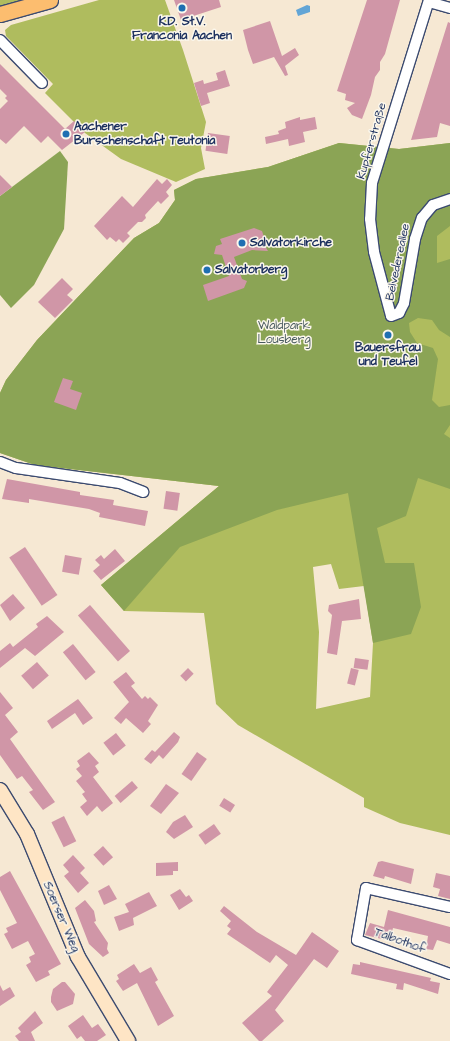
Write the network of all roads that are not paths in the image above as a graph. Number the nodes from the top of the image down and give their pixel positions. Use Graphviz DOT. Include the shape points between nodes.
graph roads {
  1 [pos="50,0"];
  2 [pos="429,1"];
  3 [pos="450,8"];
  4 [pos="0,14"];
  5 [pos="0,40"];
  6 [pos="42,83"];
  7 [pos="450,199"];
  8 [pos="391,316"];
  9 [pos="0,462"];
  10 [pos="143,492"];
  11 [pos="0,790"];
  12 [pos="450,907"];
  13 [pos="450,974"];
  14 [pos="128,1041"];
  1 -- 4 [label="main road"];
  2 -- 3 [label="street"];
  2 -- 8 [label="street, Kupferstraße" via="372,183 370,219 374,252"];
  5 -- 6 [label="street"];
  7 -- 8 [label="street, Belvedereallee" via="433,205 422,218 415,239 404,303 399,313"];
  9 -- 10 [label="street" via="16,468 120,483"];
  11 -- 14 [label="street, Soerser Weg" via="27,834 78,957"];
  12 -- 13 [label="street, Talbothof" via="366,888 357,940"];
}
